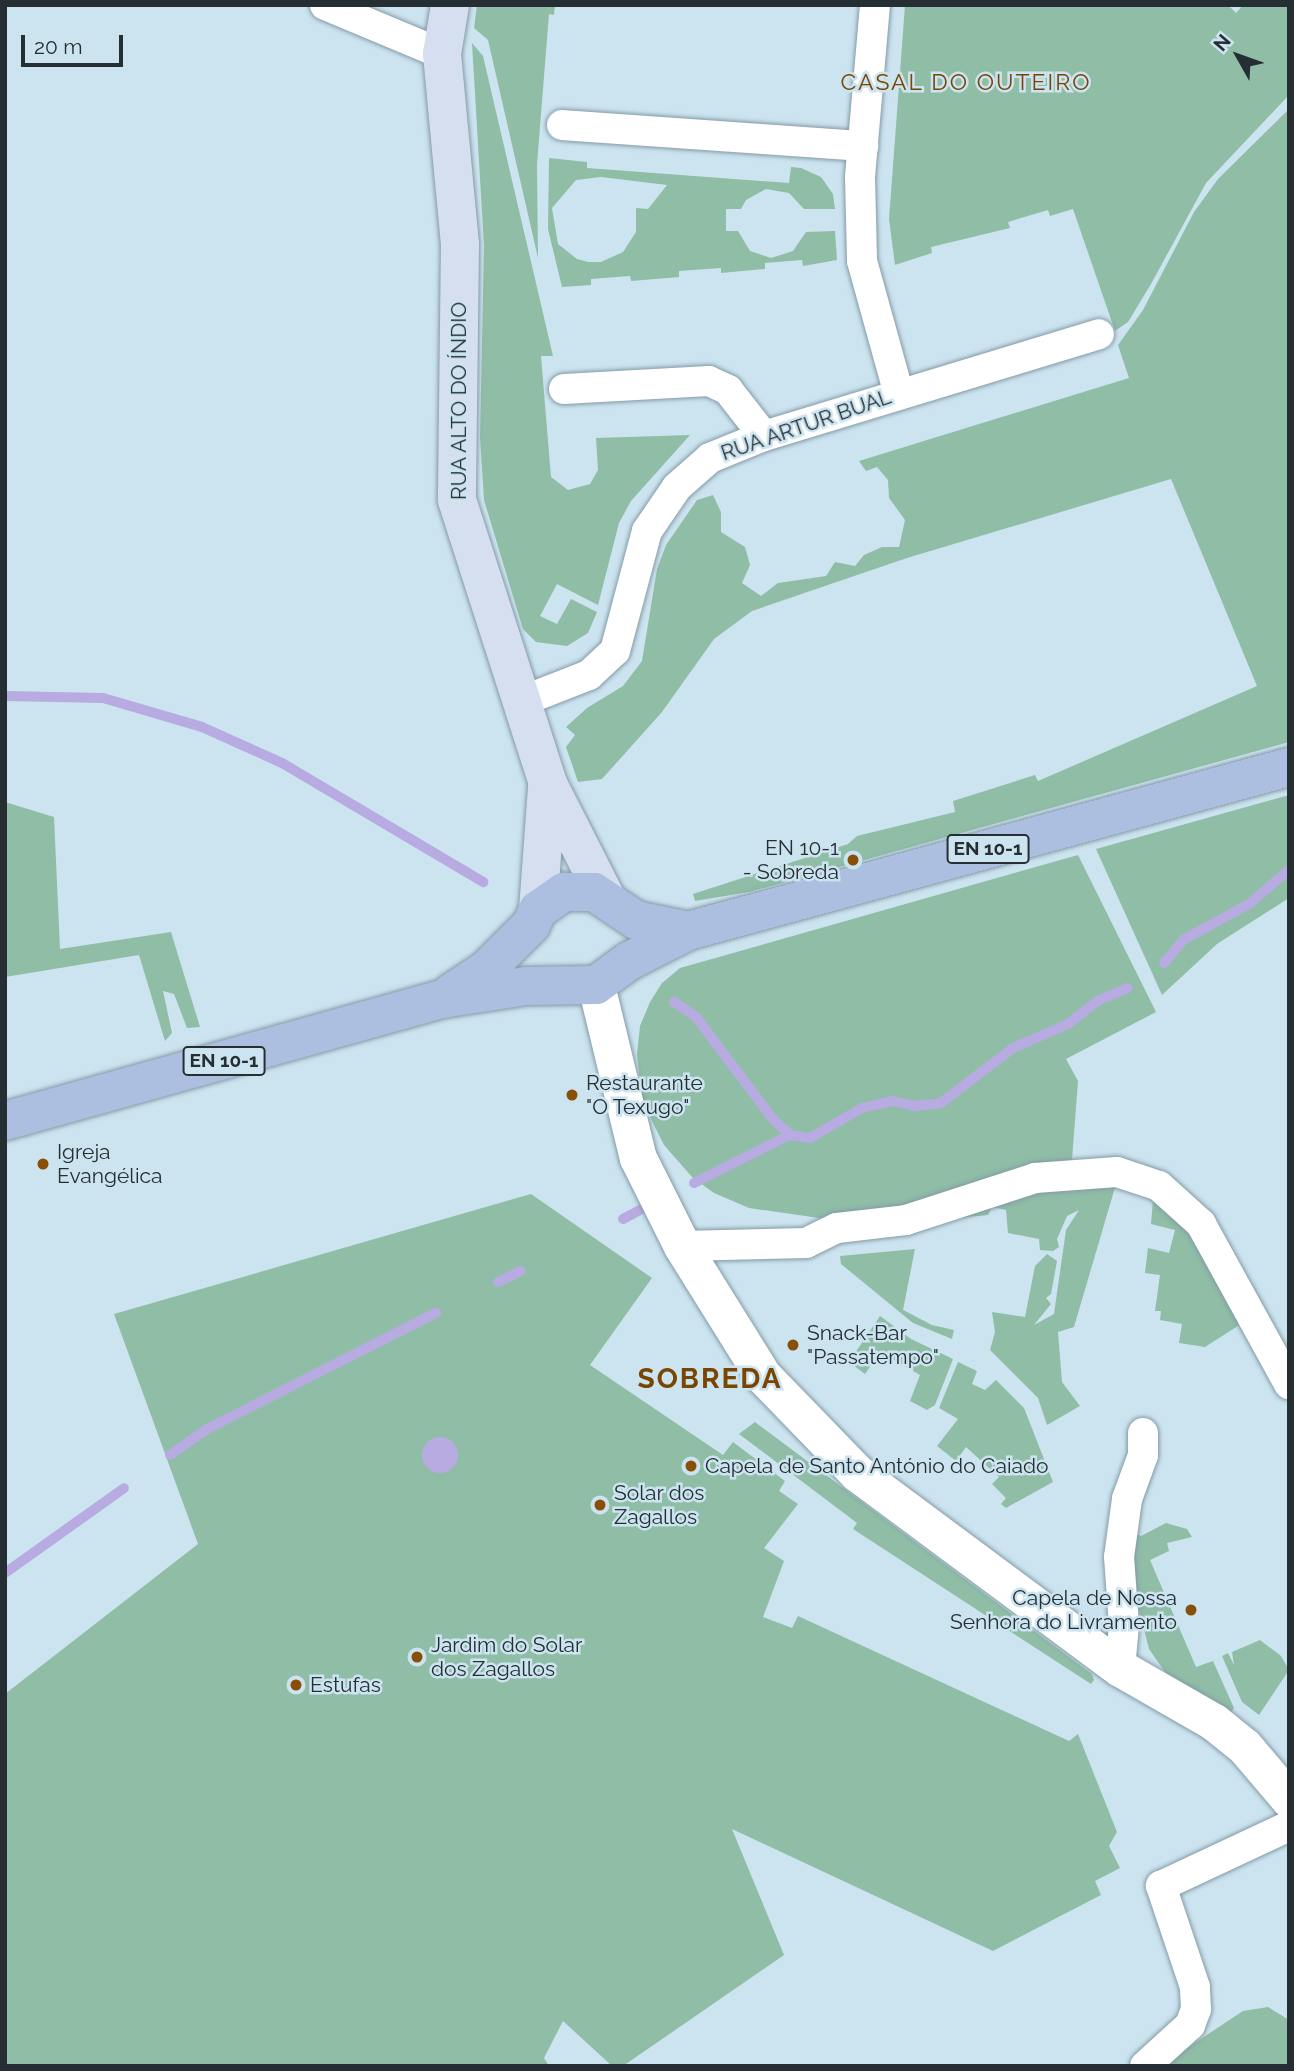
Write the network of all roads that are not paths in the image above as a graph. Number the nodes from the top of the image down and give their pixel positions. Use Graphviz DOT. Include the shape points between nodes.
graph roads {
  1 [pos="325,5"];
  2 [pos="450,5"];
  3 [pos="876,5"];
  4 [pos="443,54"];
  5 [pos="562,125"];
  6 [pos="863,146"];
  7 [pos="1099,334"];
  8 [pos="564,389"];
  9 [pos="899,394"];
  10 [pos="764,436"];
  11 [pos="520,702"];
  12 [pos="1289,767"];
  13 [pos="548,783"];
  14 [pos="612,903"];
  15 [pos="535,917"];
  16 [pos="688,931"];
  17 [pos="591,983"];
  18 [pos="442,999"];
  19 [pos="5,1121"];
  20 [pos="682,1246"];
  21 [pos="1289,1384"];
  22 [pos="1143,1433"];
  23 [pos="1120,1668"];
  24 [pos="1289,1799"];
  25 [pos="1289,1826"];
  26 [pos="1145,2066"];
  1 -- 4 [label="street"];
  2 -- 4 [label="main road, RUA ALTO DO ÍNDIO"];
  3 -- 6 [label="street"];
  4 -- 11 [label="main road, RUA ALTO DO ÍNDIO" via="460,244 457,500"];
  5 -- 6 [label="street"];
  6 -- 9 [label="street" via="862,261"];
  7 -- 9 [label="street, RUA ARTUR BUAL"];
  8 -- 10 [label="street" via="709,381 728,390"];
  9 -- 10 [label="street, RUA ARTUR BUAL"];
  10 -- 11 [label="street, RUA ARTUR BUAL" via="710,458 659,509 638,552 622,633 604,665 571,684"];
  11 -- 13 [label="main road, RUA ALTO DO ÍNDIO"];
  12 -- 16 [label="main road, EN 10-1"];
  13 -- 14 [label="main road, RUA ALTO DO ÍNDIO"];
  13 -- 15 [label="main road, RUA ALTO DO ÍNDIO"];
  14 -- 15 [label="main road" via="580,890 564,892"];
  14 -- 16 [label="main road, EN 10-1" via="636,919"];
  14 -- 17 [label="main road" via="628,934 627,950"];
  15 -- 17 [label="main road" via="529,940 540,970"];
  15 -- 18 [label="main road, EN 10-1" via="486,970"];
  16 -- 17 [label="main road, EN 10-1"];
  17 -- 18 [label="main road, EN 10-1" via="526,986"];
  17 -- 20 [label="street" via="638,1158"];
  18 -- 19 [label="main road, EN 10-1"];
  20 -- 21 [label="street" via="806,1243 837,1228 906,1220 1035,1178 1095,1171 1138,1177 1180,1200 1201,1224"];
  20 -- 23 [label="street" via="742,1347 813,1432 857,1473"];
  22 -- 23 [label="street" via="1143,1455 1127,1499 1119,1557 1124,1626"];
  23 -- 24 [label="street" via="1223,1730"];
  25 -- 26 [label="street" via="1161,1886 1195,1987 1196,2009 1190,2025"];
}
